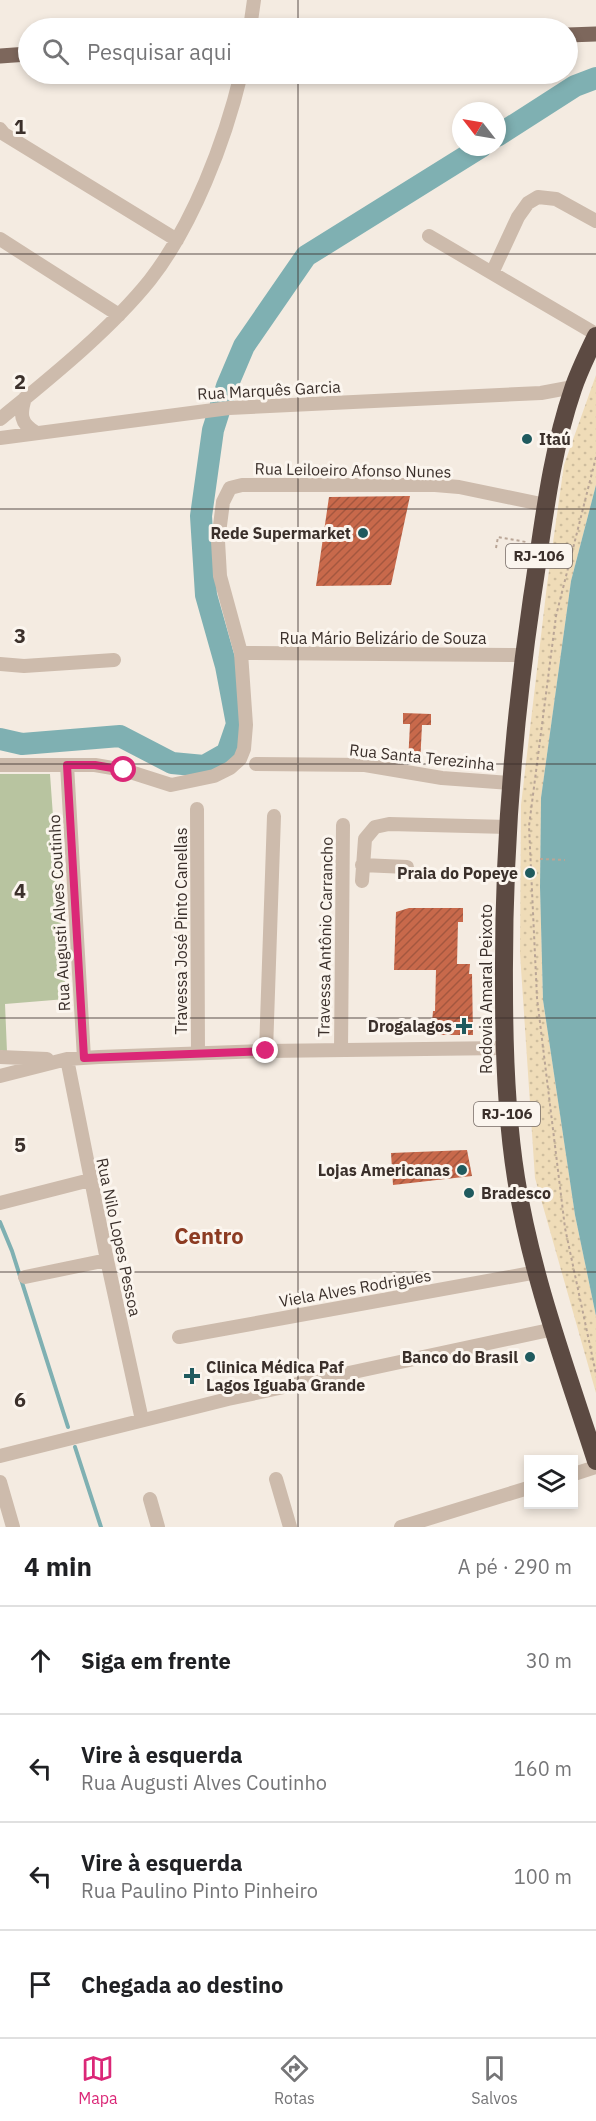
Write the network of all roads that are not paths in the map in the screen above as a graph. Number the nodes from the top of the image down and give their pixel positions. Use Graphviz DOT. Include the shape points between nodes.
graph roads {
  1 [pos="254,0"];
  2 [pos="251,18"];
  3 [pos="596,34"];
  4 [pos="578,35"];
  5 [pos="18,55"];
  6 [pos="0,56"];
  7 [pos="238,84"];
  8 [pos="0,129"];
  9 [pos="596,221"];
  10 [pos="429,236"];
  11 [pos="0,239"];
  12 [pos="177,240"];
  13 [pos="492,273"];
  14 [pos="119,315"];
  15 [pos="596,335"];
  16 [pos="573,387"];
  17 [pos="541,393"];
  18 [pos="25,398"];
  19 [pos="568,407"];
  20 [pos="0,419"];
  21 [pos="35,432"];
  22 [pos="0,438"];
  23 [pos="546,505"];
  24 [pos="242,653"];
  25 [pos="524,655"];
  26 [pos="114,660"];
  27 [pos="0,664"];
  28 [pos="256,764"];
  29 [pos="0,765"];
  30 [pos="67,765"];
  31 [pos="511,783"];
  32 [pos="197,809"];
  33 [pos="274,816"];
  34 [pos="343,825"];
  35 [pos="508,827"];
  36 [pos="362,865"];
  37 [pos="407,867"];
  38 [pos="362,881"];
  39 [pos="504,1048"];
  40 [pos="341,1050"];
  41 [pos="266,1051"];
  42 [pos="198,1053"];
  43 [pos="6,1058"];
  44 [pos="84,1058"];
  45 [pos="67,1059"];
  46 [pos="5,1074"];
  47 [pos="90,1180"];
  48 [pos="0,1203"];
  49 [pos="106,1260"];
  50 [pos="537,1272"];
  51 [pos="26,1277"];
  52 [pos="554,1329"];
  53 [pos="179,1337"];
  54 [pos="142,1420"];
  55 [pos="0,1456"];
  56 [pos="596,1461"];
  57 [pos="596,1467"];
  58 [pos="578,1472"];
  59 [pos="276,1479"];
  60 [pos="0,1482"];
  61 [pos="524,1489"];
  62 [pos="150,1499"];
  63 [pos="13,1527"];
  64 [pos="158,1527"];
  65 [pos="290,1527"];
  66 [pos="401,1527"];
  1 -- 2 [label="street"];
  3 -- 4 [label="main road"];
  5 -- 6 [label="main road"];
  7 -- 12 [label="street" via="211,167"];
  8 -- 12 [label="street"];
  9 -- 13 [label="street" via="556,199 538,197 518,217"];
  10 -- 13 [label="street"];
  11 -- 14 [label="street"];
  12 -- 14 [label="street"];
  13 -- 15 [label="street"];
  14 -- 18 [label="street"];
  15 -- 16 [label="highway, Rodovia Amaral Peixoto / RJ-106"];
  16 -- 17 [label="street, Rua Marquês Garcia"];
  16 -- 19 [label="highway, Rodovia Amaral Peixoto / RJ-106"];
  17 -- 19 [label="street"];
  17 -- 21 [label="street, Rua Marquês Garcia" via="229,408"];
  18 -- 20 [label="street"];
  18 -- 21 [label="street" via="21,416"];
  19 -- 23 [label="highway, Rodovia Amaral Peixoto / RJ-106"];
  21 -- 22 [label="street, Rua Marquês Garcia"];
  23 -- 24 [label="street, Rua Leiloeiro Afonso Nunes" via="435,485 344,491 242,485 230,488 223,502 218,541 220,576"];
  23 -- 25 [label="highway, Rodovia Amaral Peixoto / RJ-106"];
  24 -- 25 [label="street, Rua Mário Belizário de Souza"];
  24 -- 30 [label="street" via="244,749 230,768 214,776 171,785 113,767"];
  25 -- 31 [label="highway, Rodovia Amaral Peixoto / RJ-106"];
  26 -- 27 [label="street"];
  28 -- 31 [label="street, Rua Santa Terezinha" via="365,765 442,778"];
  29 -- 30 [label="street"];
  30 -- 44 [label="street, Rua Augusti Alves Coutinho"];
  31 -- 35 [label="highway, Rodovia Amaral Peixoto / RJ-106"];
  32 -- 42 [label="street, Travessa José Pinto Canellas"];
  33 -- 41 [label="street"];
  34 -- 40 [label="street, Travessa Antônio Carrancho"];
  35 -- 36 [label="street" via="375,826 365,839"];
  35 -- 39 [label="highway, Rodovia Amaral Peixoto / RJ-106"];
  36 -- 37 [label="street"];
  36 -- 38 [label="street"];
  39 -- 40 [label="street"];
  39 -- 50 [label="highway, Rodovia Amaral Peixoto / RJ-106" via="516,1179"];
  40 -- 41 [label="street"];
  41 -- 42 [label="street"];
  42 -- 44 [label="street"];
  43 -- 45 [label="street"];
  43 -- 46 [label="street" via="16,1062 16,1068"];
  44 -- 45 [label="street"];
  45 -- 46 [label="street"];
  45 -- 47 [label="street, Rua Nilo Lopes Pessoa"];
  47 -- 48 [label="street"];
  47 -- 49 [label="street, Rua Nilo Lopes Pessoa"];
  49 -- 51 [label="street"];
  49 -- 54 [label="street, Rua Nilo Lopes Pessoa"];
  50 -- 52 [label="highway, Rodovia Amaral Peixoto / RJ-106"];
  50 -- 53 [label="street, Viela Alves Rodrigues"];
  52 -- 54 [label="street"];
  52 -- 56 [label="highway, Rodovia Amaral Peixoto / RJ-106"];
  54 -- 55 [label="street"];
  57 -- 58 [label="street"];
  59 -- 65 [label="street"];
  60 -- 63 [label="street"];
  61 -- 66 [label="street"];
  62 -- 64 [label="street"];
}
